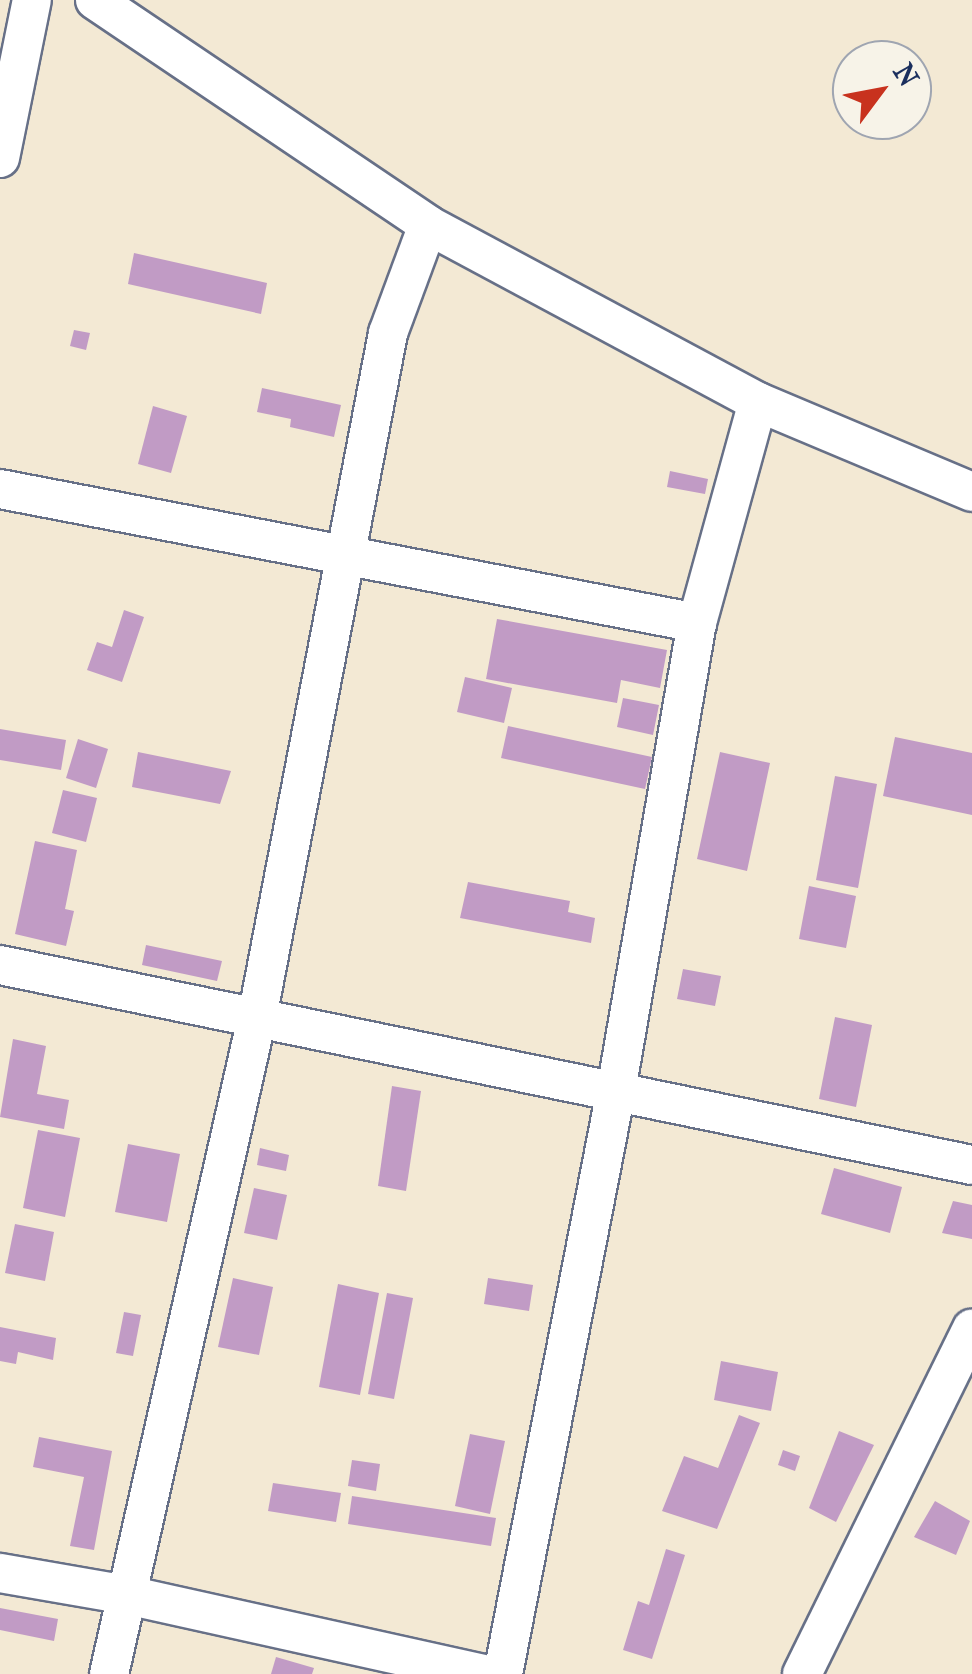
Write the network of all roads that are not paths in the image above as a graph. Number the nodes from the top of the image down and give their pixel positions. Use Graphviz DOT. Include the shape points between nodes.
graph roads {
  1 [pos="32,0"];
  2 [pos="95,0"];
  3 [pos="0,158"];
  4 [pos="428,225"];
  5 [pos="758,402"];
  6 [pos="0,488"];
  7 [pos="972,492"];
  8 [pos="344,558"];
  9 [pos="697,623"];
  10 [pos="0,965"];
  11 [pos="258,1018"];
  12 [pos="616,1092"];
  13 [pos="972,1165"];
  14 [pos="972,1329"];
  15 [pos="0,1572"];
  16 [pos="127,1595"];
  17 [pos="110,1674"];
  18 [pos="482,1674"];
  19 [pos="502,1674"];
  20 [pos="802,1674"];
  1 -- 3 [label="street"];
  2 -- 4 [label="street"];
  4 -- 5 [label="street"];
  4 -- 8 [label="street" via="388,333"];
  5 -- 7 [label="street"];
  5 -- 9 [label="street"];
  6 -- 8 [label="street"];
  8 -- 9 [label="street"];
  8 -- 11 [label="street"];
  9 -- 12 [label="street"];
  10 -- 11 [label="street"];
  11 -- 12 [label="street"];
  11 -- 16 [label="street"];
  12 -- 13 [label="street"];
  12 -- 19 [label="street"];
  14 -- 20 [label="street"];
  15 -- 16 [label="street"];
  16 -- 17 [label="street"];
  16 -- 18 [label="street"];
}
